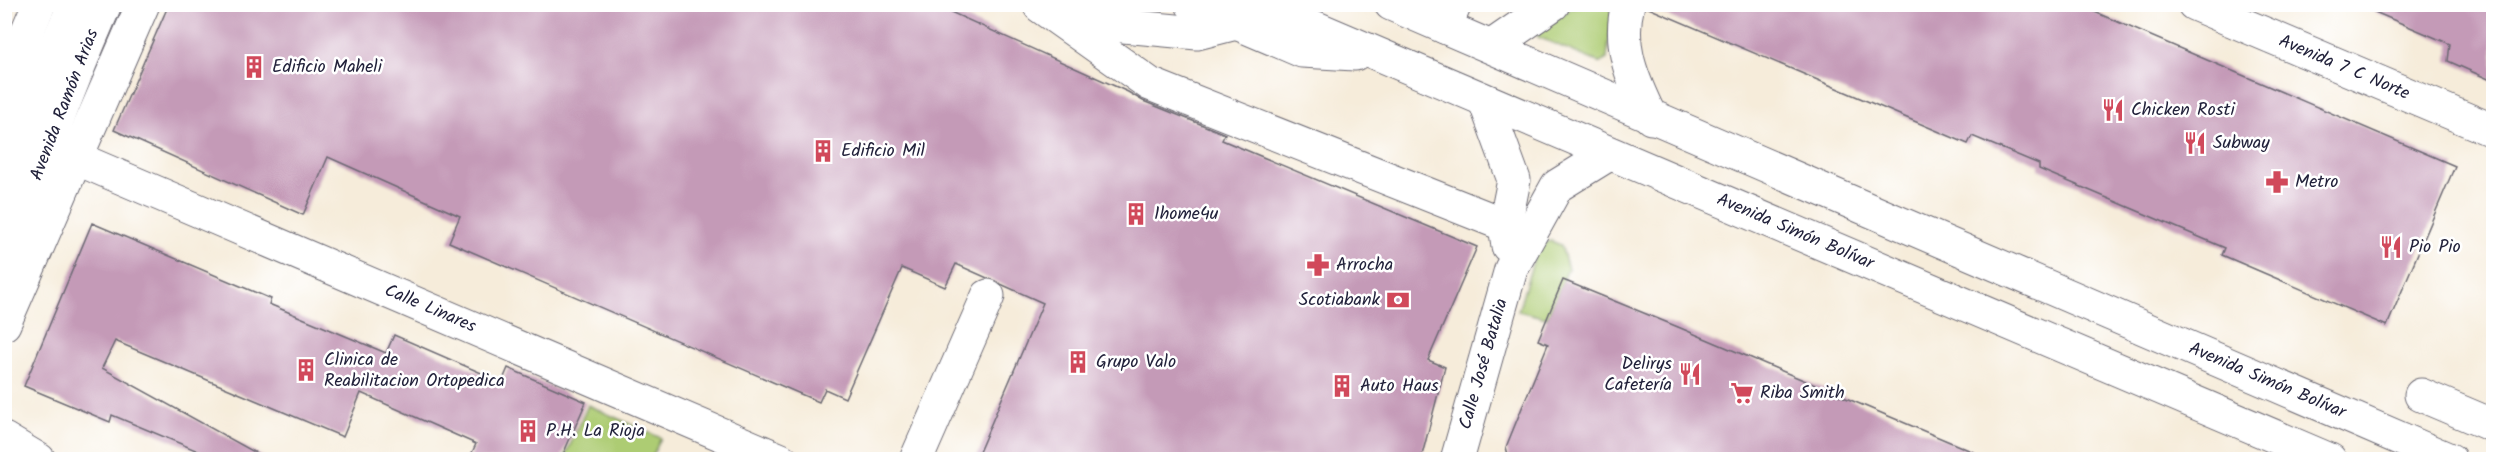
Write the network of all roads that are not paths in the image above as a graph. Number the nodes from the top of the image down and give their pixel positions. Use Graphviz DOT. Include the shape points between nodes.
graph roads {
  1 [pos="39,4"];
  2 [pos="75,4"];
  3 [pos="105,4"];
  4 [pos="143,4"];
  5 [pos="1192,4"];
  6 [pos="1391,4"];
  7 [pos="1553,4"];
  8 [pos="1628,4"];
  9 [pos="2194,4"];
  10 [pos="1038,5"];
  11 [pos="1248,14"];
  12 [pos="1450,16"];
  13 [pos="1492,46"];
  14 [pos="4,97"];
  15 [pos="1485,101"];
  16 [pos="1651,118"];
  17 [pos="2493,131"];
  18 [pos="1609,154"];
  19 [pos="78,159"];
  20 [pos="4,185"];
  21 [pos="1504,225"];
  22 [pos="1511,268"];
  23 [pos="4,274"];
  24 [pos="988,296"];
  25 [pos="4,324"];
  26 [pos="2421,395"];
  27 [pos="2493,426"];
  28 [pos="4,439"];
  29 [pos="39,459"];
  30 [pos="781,459"];
  31 [pos="916,459"];
  32 [pos="1457,459"];
  33 [pos="2330,459"];
  34 [pos="2450,459"];
  1 -- 14 [label="main road"];
  2 -- 20 [label="main road, Avenida Ramón Arias" via="46,69"];
  3 -- 23 [label="main road, Avenida Ramón Arias" via="68,90"];
  4 -- 19 [label="main road"];
  5 -- 11 [label="main road, Avenida Simón Bolívar"];
  6 -- 12 [label="main road, Avenida Simón Bolívar"];
  7 -- 13 [label="main road"];
  8 -- 16 [label="main road" via="1624,51"];
  9 -- 17 [label="main road, Avenida 7 C Norte"];
  10 -- 11 [label="main road" via="1113,25 1197,33"];
  10 -- 21 [label="main road" via="1150,84"];
  11 -- 15 [label="main road, Avenida Simón Bolívar" via="1378,56"];
  12 -- 13 [label="main road, Avenida Simón Bolívar"];
  13 -- 16 [label="main road, Avenida Simón Bolívar"];
  15 -- 18 [label="main road, Avenida Simón Bolívar"];
  15 -- 21 [label="main road, Calle José Batalia" via="1514,180"];
  16 -- 34 [label="main road, Avenida Simón Bolívar"];
  18 -- 22 [label="main road, Calle José Batalia" via="1557,186"];
  18 -- 33 [label="main road, Avenida Simón Bolívar"];
  19 -- 25 [label="main road"];
  19 -- 30 [label="main road, Calle Linares"];
  21 -- 22 [label="main road, Calle José Batalia"];
  22 -- 32 [label="main road, Calle José Batalia"];
  24 -- 31 [label="main road"];
  26 -- 27 [label="main road"];
  28 -- 29 [label="main road"];
}
